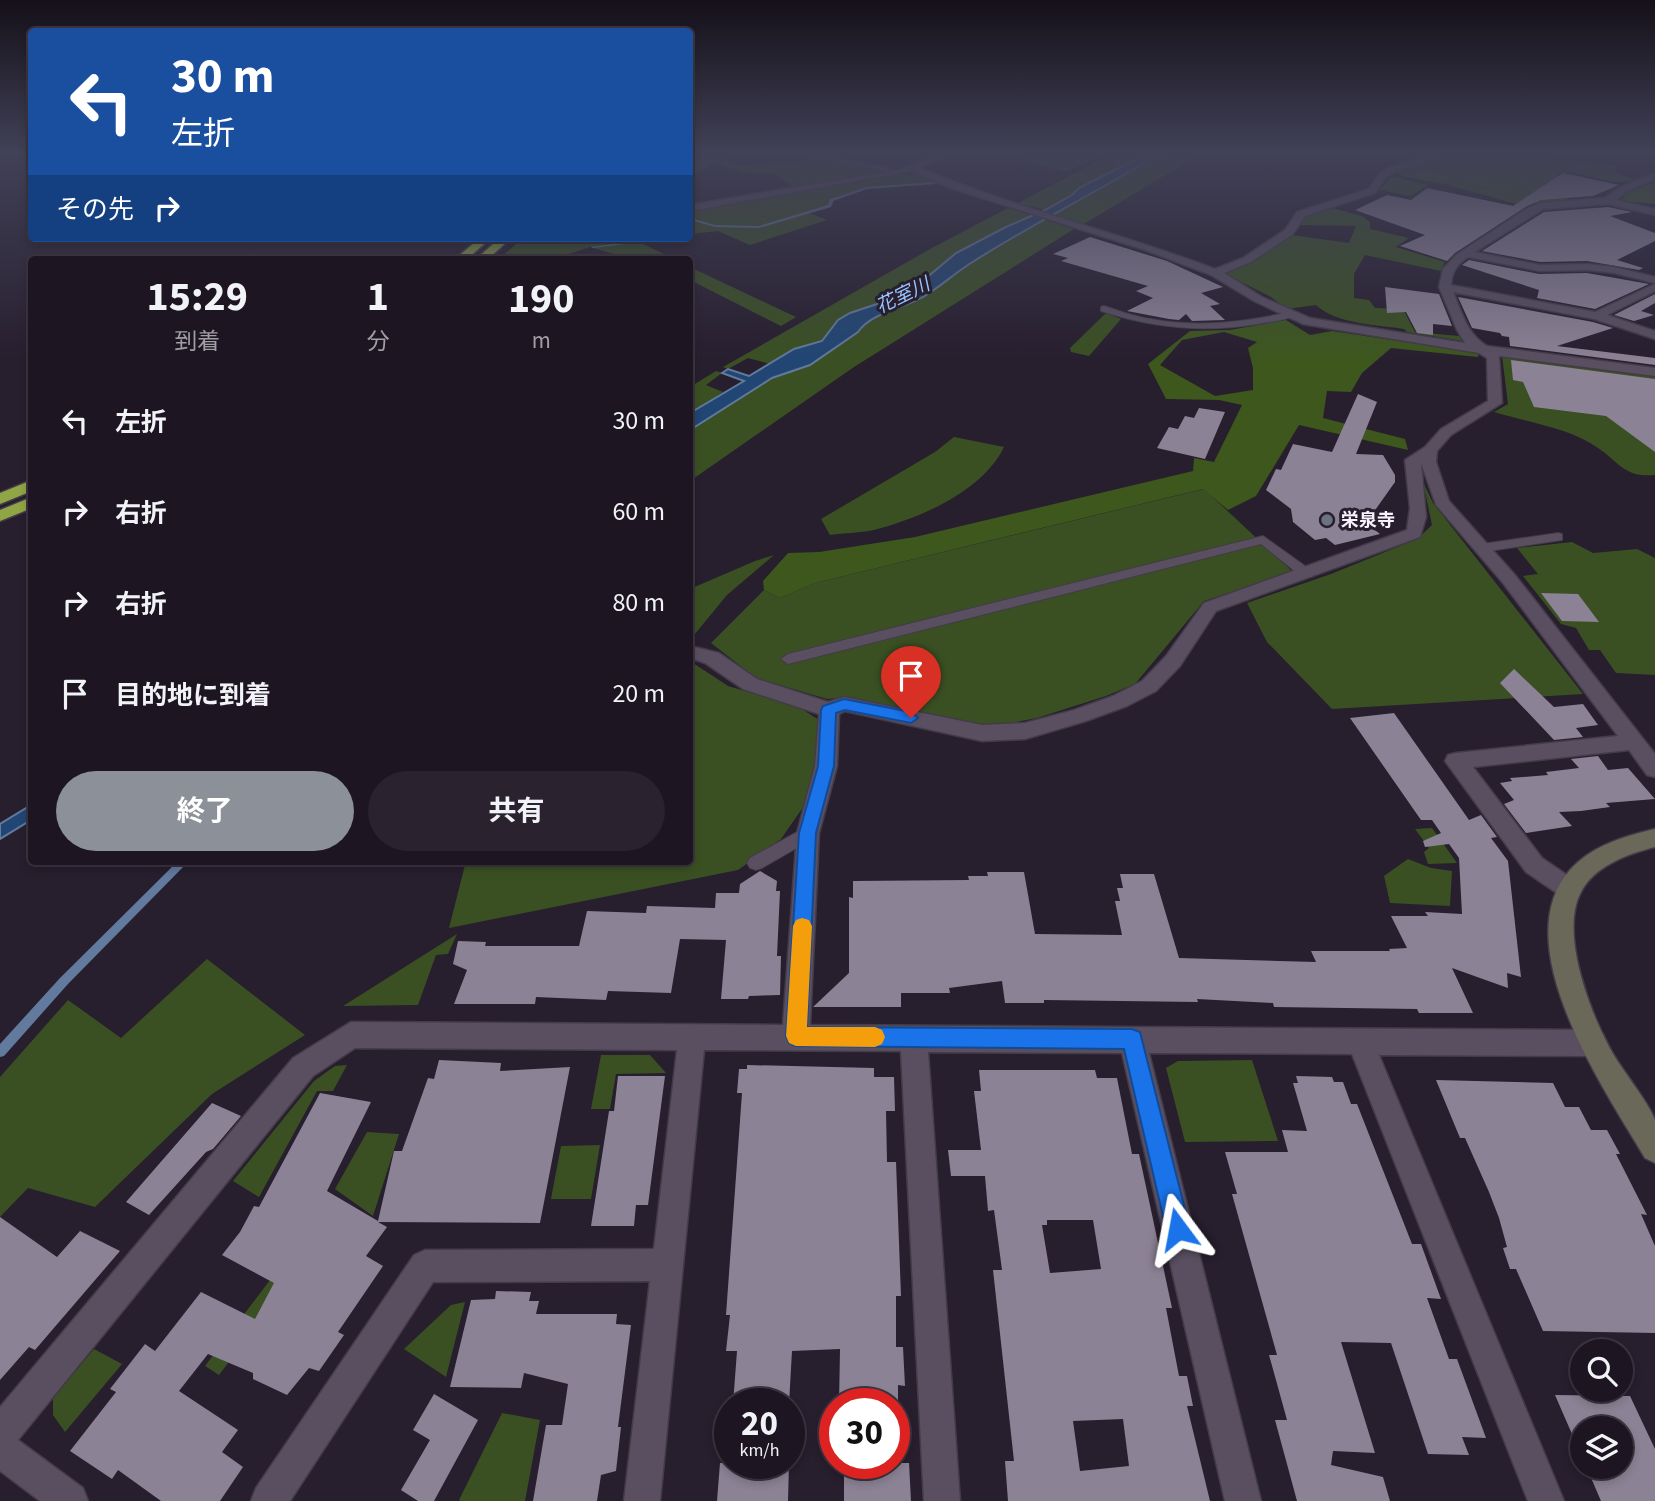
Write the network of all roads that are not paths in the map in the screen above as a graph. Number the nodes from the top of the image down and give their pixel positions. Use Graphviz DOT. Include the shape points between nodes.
graph roads {
  1 [pos="1069,223"];
  2 [pos="1295,223"];
  3 [pos="1510,223"];
  4 [pos="481,242"];
  5 [pos="501,242"];
  6 [pos="1465,253"];
  7 [pos="464,256"];
  8 [pos="485,256"];
  9 [pos="1215,273"];
  10 [pos="1655,280"];
  11 [pos="1445,286"];
  12 [pos="1655,287"];
  13 [pos="1104,309"];
  14 [pos="1290,315"];
  15 [pos="1596,316"];
  16 [pos="1655,335"];
  17 [pos="1485,350"];
  18 [pos="1655,372"];
  19 [pos="1430,450"];
  20 [pos="28,487"];
  21 [pos="0,499"];
  22 [pos="28,504"];
  23 [pos="0,516"];
  24 [pos="1558,537"];
  25 [pos="1482,548"];
  26 [pos="1307,574"];
  27 [pos="693,653"];
  28 [pos="788,659"];
  29 [pos="829,710"];
  30 [pos="1633,742"];
  31 [pos="1655,769"];
  32 [pos="808,833"];
  33 [pos="1655,838"];
  34 [pos="756,863"];
  35 [pos="1570,889"];
  36 [pos="796,1036"];
  37 [pos="692,1038"];
  38 [pos="914,1038"];
  39 [pos="1132,1039"];
  40 [pos="1360,1041"];
  41 [pos="1593,1042"];
  42 [pos="1655,1148"];
  43 [pos="667,1265"];
  44 [pos="0,1434"];
  45 [pos="0,1449"];
  46 [pos="70,1501"];
  47 [pos="269,1501"];
  48 [pos="642,1501"];
  49 [pos="942,1501"];
  50 [pos="1243,1501"];
  51 [pos="1546,1501"];
  1 -- 9 [label="street"];
  2 -- 9 [label="street" via="1247,260"];
  3 -- 6 [label="street"];
  4 -- 7 [label="highway"];
  5 -- 8 [label="highway"];
  6 -- 10 [label="street" via="1536,267 1614,270"];
  6 -- 11 [label="street" via="1449,269"];
  9 -- 14 [label="street"];
  11 -- 15 [label="street"];
  11 -- 17 [label="street" via="1463,330"];
  12 -- 15 [label="street"];
  13 -- 14 [label="lane" via="1128,319 1192,329"];
  14 -- 17 [label="street" via="1335,327"];
  15 -- 16 [label="street"];
  17 -- 18 [label="street"];
  17 -- 19 [label="street" via="1493,356 1495,403 1446,432"];
  19 -- 25 [label="street" via="1429,463 1442,502"];
  19 -- 26 [label="street" via="1413,460 1420,522 1414,533"];
  20 -- 21 [label="highway"];
  22 -- 23 [label="highway"];
  24 -- 25 [label="lane"];
  25 -- 30 [label="street"];
  26 -- 28 [label="lane" via="1264,541"];
  26 -- 29 [label="street" via="1210,607 1174,661 1149,686 1079,716 1025,731 982,733 844,704"];
  27 -- 29 [label="street" via="712,658 750,684"];
  29 -- 32 [label="street" via="826,766"];
  30 -- 31 [label="street"];
  30 -- 35 [label="street" via="1456,761 1534,865"];
  32 -- 34 [label="lane"];
  32 -- 36 [label="street"];
  33 -- 35 [label="street" via="1606,855"];
  35 -- 41 [label="street" via="1563,919 1563,951 1577,1009"];
  36 -- 37 [label="street"];
  36 -- 38 [label="street"];
  37 -- 43 [label="street"];
  37 -- 44 [label="street" via="351,1035 303,1067"];
  38 -- 39 [label="street"];
  38 -- 49 [label="street"];
  39 -- 40 [label="street"];
  39 -- 50 [label="street"];
  40 -- 41 [label="street"];
  40 -- 51 [label="street"];
  41 -- 42 [label="street"];
  43 -- 47 [label="street" via="425,1266"];
  43 -- 48 [label="street"];
  45 -- 46 [label="street"];
}
